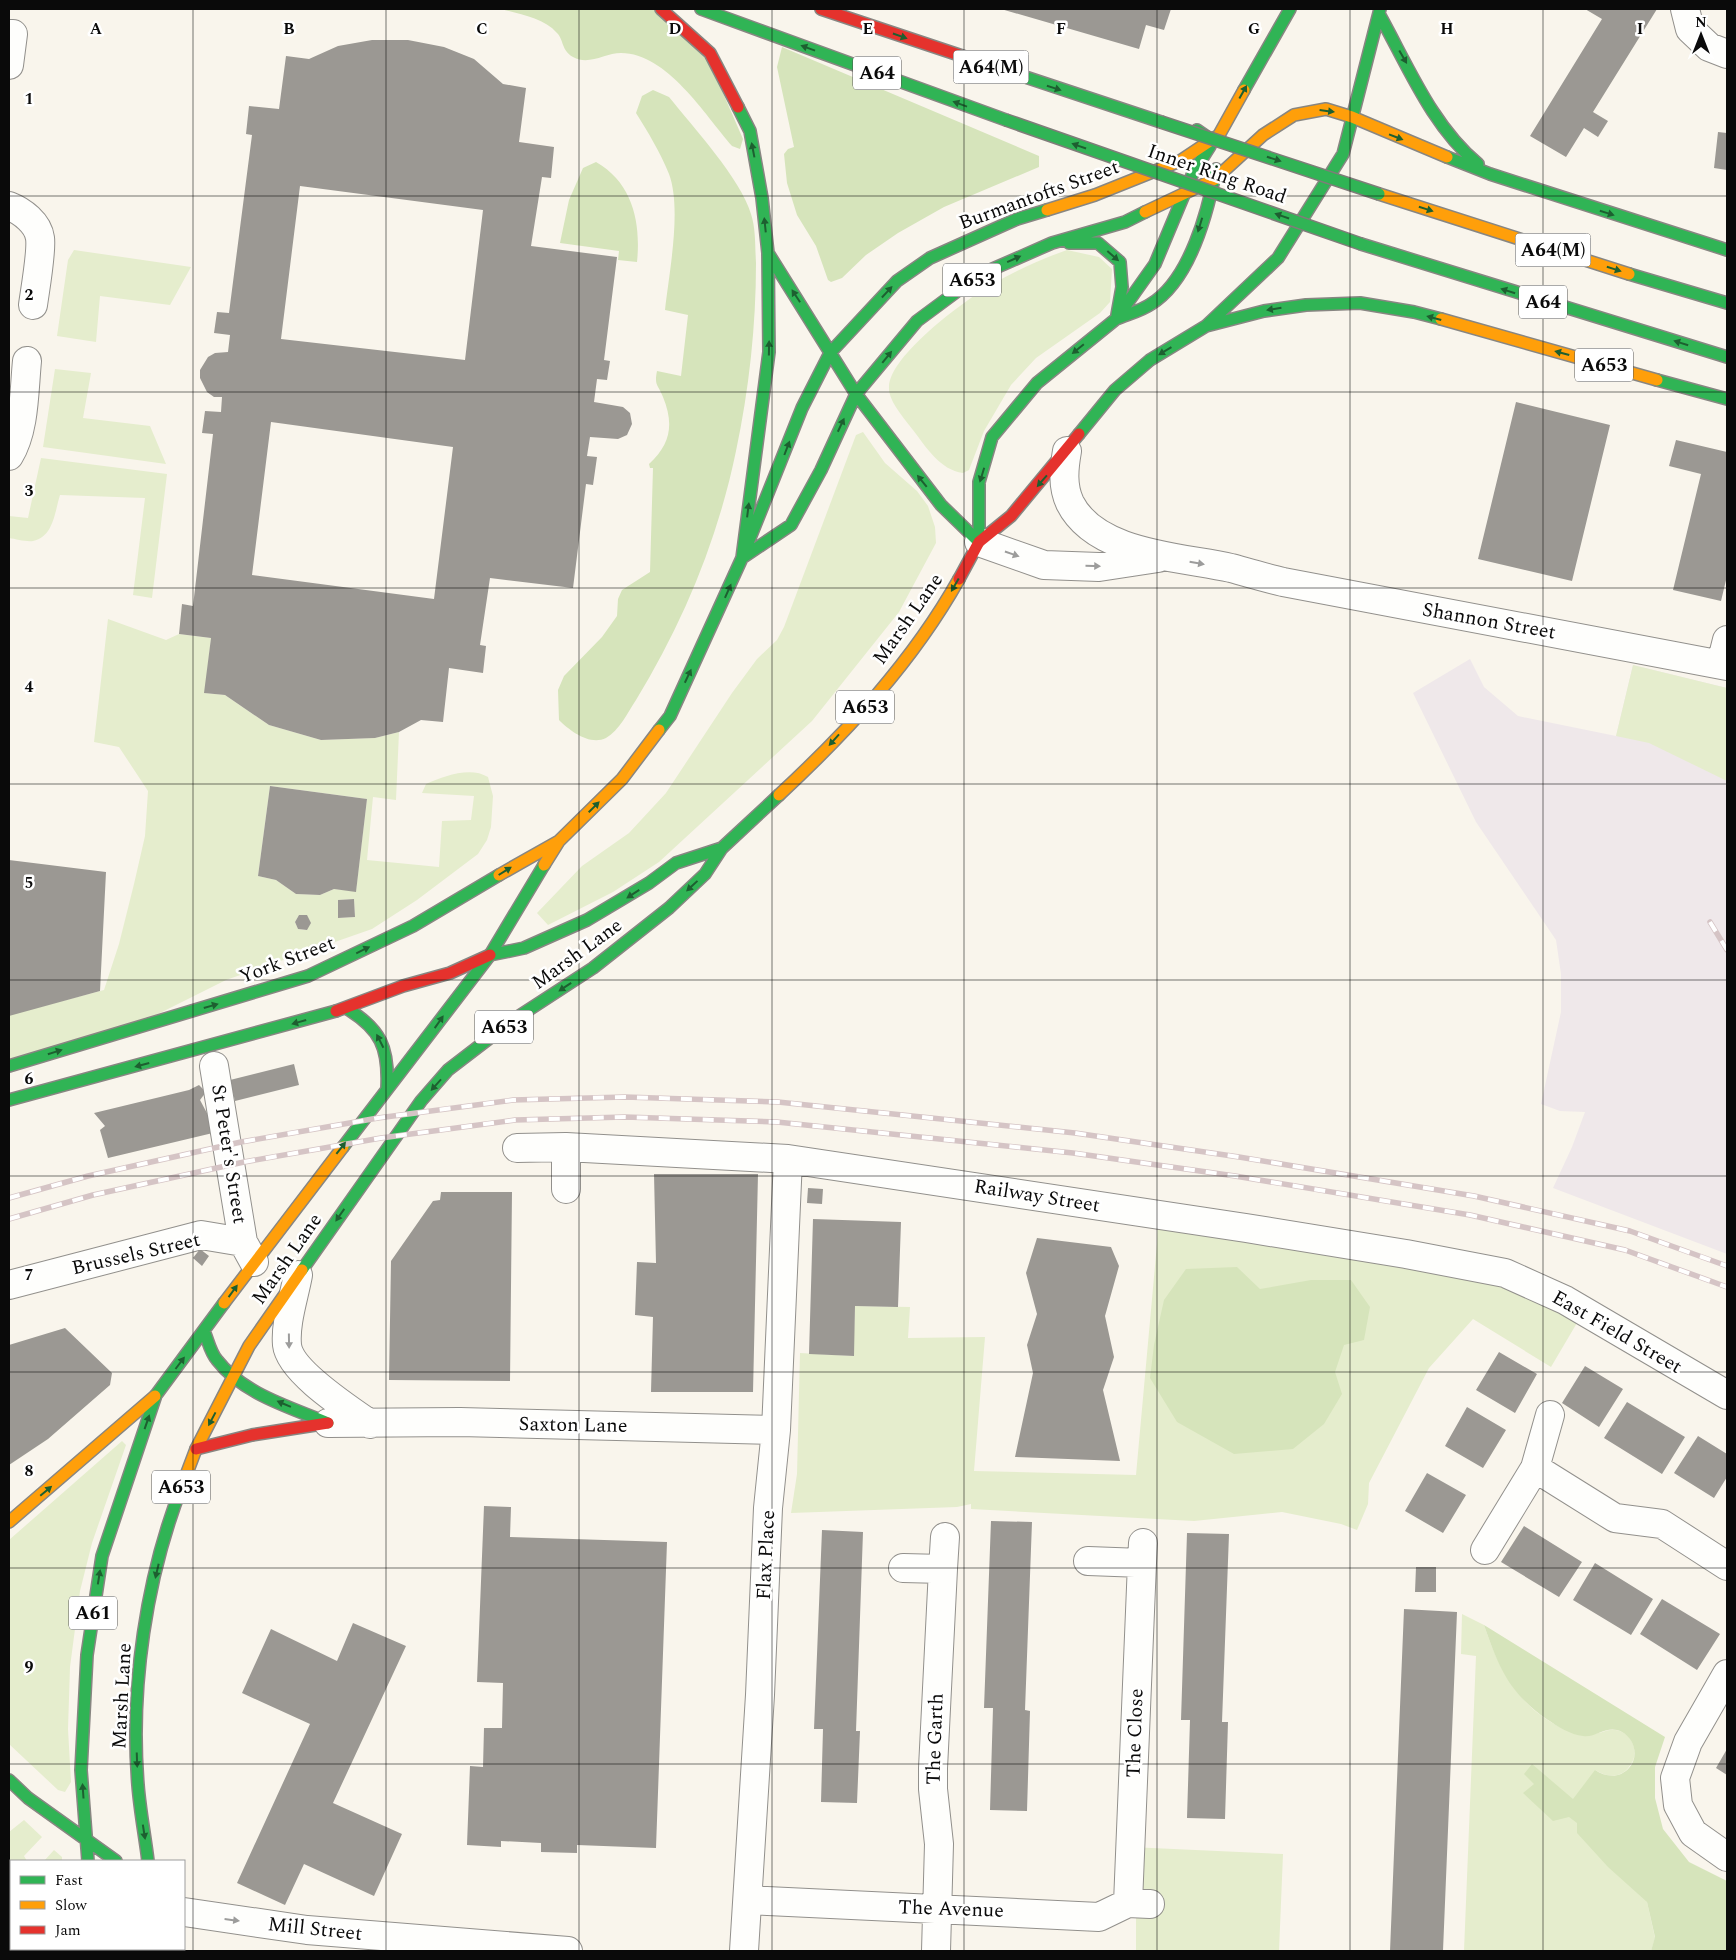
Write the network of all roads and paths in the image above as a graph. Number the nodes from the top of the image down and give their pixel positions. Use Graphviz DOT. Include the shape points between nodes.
graph roads {
  1 [pos="661,9"];
  2 [pos="701,9"];
  3 [pos="821,9"];
  4 [pos="1290,9"];
  5 [pos="1685,9"];
  6 [pos="1378,11"];
  7 [pos="9,34"];
  8 [pos="1727,54"];
  9 [pos="9,65"];
  10 [pos="1294,115"];
  11 [pos="1352,117"];
  12 [pos="1164,122"];
  13 [pos="1250,132"];
  14 [pos="1233,135"];
  15 [pos="1214,137"];
  16 [pos="1490,174"];
  17 [pos="1215,178"];
  18 [pos="1184,193"];
  19 [pos="9,206"];
  20 [pos="1052,242"];
  21 [pos="1727,250"];
  22 [pos="768,253"];
  23 [pos="1727,303"];
  24 [pos="33,305"];
  25 [pos="1116,319"];
  26 [pos="1206,326"];
  27 [pos="830,353"];
  28 [pos="1727,357"];
  29 [pos="27,361"];
  30 [pos="856,394"];
  31 [pos="1727,399"];
  32 [pos="1067,450"];
  33 [pos="9,456"];
  34 [pos="979,542"];
  35 [pos="1164,557"];
  36 [pos="742,558"];
  37 [pos="1725,657"];
  38 [pos="559,841"];
  39 [pos="722,848"];
  40 [pos="490,956"];
  41 [pos="346,1008"];
  42 [pos="9,1066"];
  43 [pos="215,1073"];
  44 [pos="387,1088"];
  45 [pos="9,1100"];
  46 [pos="566,1147"];
  47 [pos="517,1148"];
  48 [pos="788,1159"];
  49 [pos="566,1189"];
  50 [pos="248,1252"];
  51 [pos="1505,1273"];
  52 [pos="298,1275"];
  53 [pos="9,1285"];
  54 [pos="204,1330"];
  55 [pos="233,1375"];
  56 [pos="156,1395"];
  57 [pos="1727,1395"];
  58 [pos="1550,1416"];
  59 [pos="328,1423"];
  60 [pos="370,1424"];
  61 [pos="776,1430"];
  62 [pos="196,1449"];
  63 [pos="1535,1468"];
  64 [pos="9,1522"];
  65 [pos="945,1537"];
  66 [pos="1485,1550"];
  67 [pos="1088,1561"];
  68 [pos="1727,1566"];
  69 [pos="903,1568"];
  70 [pos="943,1569"];
  71 [pos="1727,1674"];
  72 [pos="9,1780"];
  73 [pos="86,1839"];
  74 [pos="1727,1857"];
  75 [pos="88,1860"];
  76 [pos="115,1860"];
  77 [pos="148,1860"];
  78 [pos="748,1900"];
  79 [pos="1139,1904"];
  80 [pos="937,1909"];
  81 [pos="185,1912"];
  82 [pos="306,1940"];
  83 [pos="568,1951"];
  84 [pos="744,1951"];
  85 [pos="936,1951"];
  22 -- 1 [label="main road, one-way" via="750,131 710,53"];
  28 -- 2 [label="main road, Inner Ring Road / A64, one-way, bridge" via="1361,244"];
  3 -- 12 [label="main road, Inner Ring Road / A64(M), one-way"];
  15 -- 4 [label="main road, Burmantofts Street, one-way"];
  5 -- 8 [label="street" via="1690,29 1709,47"];
  6 -- 11 [label="main road"];
  6 -- 16 [label="main road, one-way" via="1443,129 1462,151"];
  7 -- 9 [label="street" via="13,34"];
  10 -- 11 [label="main road, A653, one-way" via="1326,109"];
  10 -- 13 [label="main road"];
  10 -- 17 [label="main road, A653" via="1263,135"];
  11 -- 16 [label="main road, one-way"];
  11 -- 26 [label="main road" via="1343,154 1278,258"];
  12 -- 15 [label="main road"];
  12 -- 23 [label="main road, Inner Ring Road / A64(M), one-way, bridge" via="1558,252"];
  14 -- 15 [label="main road"];
  15 -- 17 [label="main road, A653" via="1221,138"];
  15 -- 18 [label="main road, A653"];
  27 -- 15 [label="main road, Burmantofts Street, one-way" via="897,281 930,258 1017,219 1095,195 1180,162"];
  16 -- 21 [label="main road, one-way"];
  17 -- 18 [label="main road, A653"];
  17 -- 25 [label="main road, A653, one-way" via="1193,248 1176,281 1154,303"];
  18 -- 20 [label="main road, A653" via="1125,222"];
  18 -- 25 [label="main road, A653" via="1155,264"];
  19 -- 24 [label="street" via="20,210 31,221 40,238"];
  20 -- 25 [label="main road, A653, one-way" via="1098,242 1120,262 1122,288"];
  30 -- 20 [label="main road, A653, one-way" via="917,321 979,275"];
  27 -- 22 [label="main road, one-way"];
  36 -- 22 [label="main road, one-way" via="769,352"];
  25 -- 34 [label="main road, A653, one-way" via="1037,383 992,437 979,482"];
  31 -- 26 [label="main road, A653, one-way" via="1414,312 1360,303 1264,311"];
  26 -- 32 [label="main road, Marsh Lane / A653, one-way" via="1150,360 1116,390"];
  27 -- 30 [label="main road"];
  36 -- 27 [label="main road, Burmantofts Street, one-way" via="802,408"];
  29 -- 33 [label="street" via="21,418"];
  34 -- 30 [label="main road, one-way" via="941,505"];
  36 -- 30 [label="main road, A653, one-way" via="791,525"];
  32 -- 34 [label="main road, Marsh Lane / A653, one-way" via="1011,516"];
  32 -- 35 [label="street, Shannon Street" via="1064,470 1066,491 1071,504 1086,523 1106,536"];
  34 -- 35 [label="street, Shannon Street, one-way" via="1044,565 1099,567"];
  34 -- 39 [label="main road, Marsh Lane / A653, one-way" via="945,603 897,672 813,763"];
  35 -- 37 [label="street, Shannon Street, one-way" via="1246,566 1379,601"];
  38 -- 36 [label="main road, Marsh Lane / A653, one-way" via="622,779 670,716"];
  38 -- 40 [label="main road, Marsh Lane / A653"];
  42 -- 38 [label="main road, York Street, one-way" via="308,976 414,926"];
  39 -- 40 [label="main road, one-way" via="676,863 587,920 524,948"];
  39 -- 52 [label="main road, Marsh Lane / A653, one-way" via="706,874 641,931 593,968 513,1020 448,1070 421,1101"];
  40 -- 41 [label="main road"];
  44 -- 40 [label="main road, Marsh Lane / A653, one-way"];
  44 -- 41 [label="main road, one-way" via="389,1067 383,1044 366,1018"];
  41 -- 45 [label="main road, one-way"];
  43 -- 50 [label="street, St Peter's Street"];
  50 -- 44 [label="main road, Marsh Lane / A653, one-way"];
  46 -- 47 [label="street, Railway Street"];
  46 -- 48 [label="street, Railway Street"];
  46 -- 49 [label="street"];
  48 -- 51 [label="street, Railway Street" via="1274,1232"];
  48 -- 61 [label="street, Flax Place"];
  50 -- 53 [label="street, Brussels Street" via="201,1235"];
  54 -- 50 [label="main road, Marsh Lane / A653, one-way"];
  51 -- 57 [label="street, East Field Street" via="1565,1300"];
  52 -- 55 [label="main road, Marsh Lane / A653"];
  52 -- 60 [label="street, one-way" via="287,1346 296,1364 327,1395"];
  54 -- 55 [label="main road" via="216,1358"];
  56 -- 54 [label="main road, Marsh Lane / A653, one-way"];
  59 -- 55 [label="main road, one-way" via="265,1396"];
  55 -- 62 [label="main road, Marsh Lane / A653, one-way"];
  64 -- 56 [label="main road, A653, one-way"];
  73 -- 56 [label="main road, Marsh Lane / A61, one-way" via="81,1770 86,1655 102,1556"];
  58 -- 63 [label="street"];
  59 -- 60 [label="street, Saxton Lane"];
  59 -- 62 [label="main road" via="252,1434"];
  60 -- 61 [label="street, Saxton Lane" via="470,1422"];
  61 -- 78 [label="street, Flax Place" via="768,1508"];
  62 -- 77 [label="main road, Marsh Lane / A653, one-way" via="168,1522 138,1668 138,1786"];
  63 -- 66 [label="street"];
  63 -- 68 [label="street" via="1615,1518 1662,1524"];
  65 -- 70 [label="street, The Garth"];
  67 -- 79 [label="street, The Close" via="1142,1553"];
  69 -- 70 [label="street"];
  70 -- 80 [label="street, The Garth" via="933,1775 938,1829"];
  71 -- 74 [label="street" via="1688,1742 1676,1778 1678,1805 1693,1833"];
  72 -- 73 [label="main road" via="28,1798"];
  73 -- 75 [label="main road, Marsh Lane / A61"];
  73 -- 76 [label="main road"];
  78 -- 80 [label="street, The Avenue"];
  78 -- 84 [label="street, Flax Place"];
  79 -- 80 [label="street, The Avenue" via="1099,1917"];
  80 -- 85 [label="street, The Garth"];
  81 -- 82 [label="street, Mill Street, one-way"];
  82 -- 83 [label="street, Mill Street"];
}
